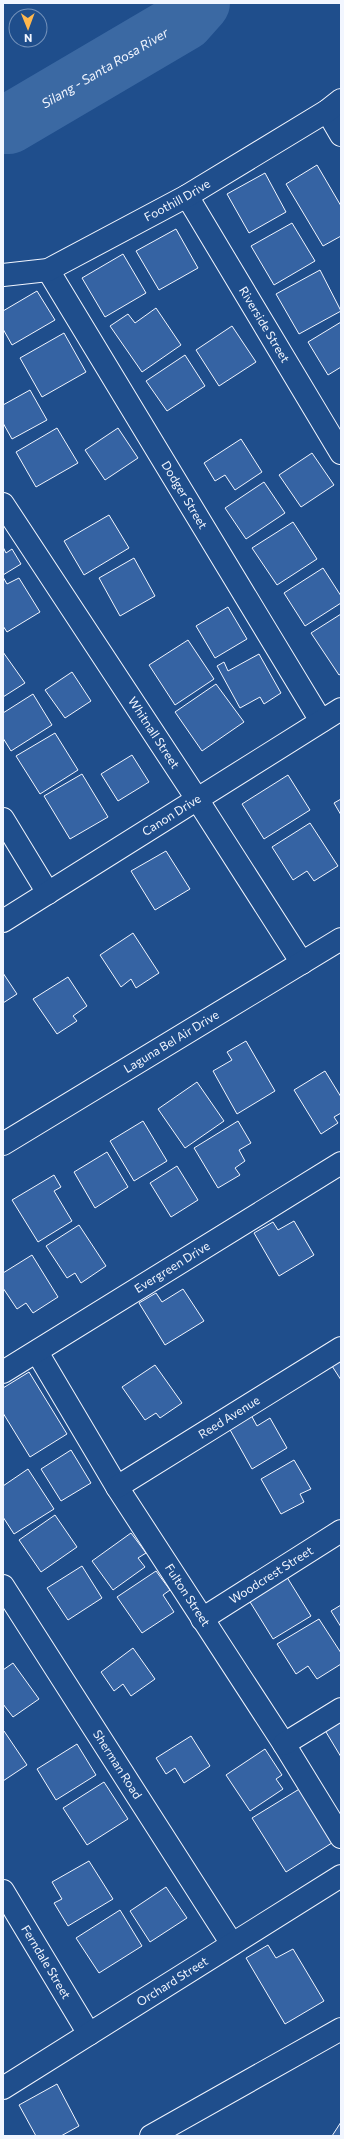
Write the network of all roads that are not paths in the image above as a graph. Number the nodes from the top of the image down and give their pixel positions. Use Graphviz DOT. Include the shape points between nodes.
graph roads {
  1 [pos="334,105"];
  2 [pos="341,135"];
  3 [pos="187,196"];
  4 [pos="48,270"];
  5 [pos="3,275"];
  6 [pos="341,453"];
  7 [pos="3,504"];
  8 [pos="341,709"];
  9 [pos="321,721"];
  10 [pos="197,798"];
  11 [pos="3,819"];
  12 [pos="48,893"];
  13 [pos="3,921"];
  14 [pos="341,940"];
  15 [pos="302,963"];
  16 [pos="3,1144"];
  17 [pos="341,1163"];
  18 [pos="341,1348"];
  19 [pos="37,1352"];
  20 [pos="3,1372"];
  21 [pos="117,1487"];
  22 [pos="341,1531"];
  23 [pos="3,1586"];
  24 [pos="202,1618"];
  25 [pos="341,1709"];
  26 [pos="284,1744"];
  27 [pos="341,1837"];
  28 [pos="341,1876"];
  29 [pos="3,1891"];
  30 [pos="10,1919"];
  31 [pos="232,1944"];
  32 [pos="341,2029"];
  33 [pos="89,2034"];
  34 [pos="3,2088"];
  35 [pos="151,2136"];
  1 -- 2 [label="street"];
  1 -- 3 [label="street, Foothill Drive"];
  3 -- 4 [label="street, Foothill Drive"];
  3 -- 6 [label="street, Riverside Street"];
  4 -- 5 [label="street, Foothill Drive"];
  4 -- 9 [label="street, Dodger Street"];
  7 -- 10 [label="street, Whitnall Street"];
  8 -- 9 [label="street, Canon Drive"];
  9 -- 10 [label="street, Canon Drive"];
  10 -- 12 [label="street, Canon Drive"];
  10 -- 15 [label="street, Whitnall Street"];
  11 -- 12 [label="street"];
  12 -- 13 [label="street, Canon Drive"];
  14 -- 15 [label="street, Laguna Bel Air Drive"];
  15 -- 16 [label="street, Laguna Bel Air Drive"];
  17 -- 19 [label="street, Evergreen Drive"];
  18 -- 21 [label="street, Reed Avenue"];
  19 -- 20 [label="street, Evergreen Drive"];
  19 -- 21 [label="street, Fulton Street"];
  21 -- 24 [label="street, Fulton Street"];
  22 -- 24 [label="street, Woodcrest Street"];
  23 -- 31 [label="street, Sherman Road"];
  24 -- 26 [label="street, Fulton Street"];
  25 -- 26 [label="street"];
  26 -- 27 [label="street, Fulton Street"];
  28 -- 31 [label="street, Orchard Street"];
  29 -- 30 [label="street, Ferndale Street"];
  30 -- 33 [label="street, Ferndale Street"];
  31 -- 33 [label="street, Orchard Street"];
  32 -- 35 [label="street"];
  33 -- 34 [label="street, Orchard Street"];
}
